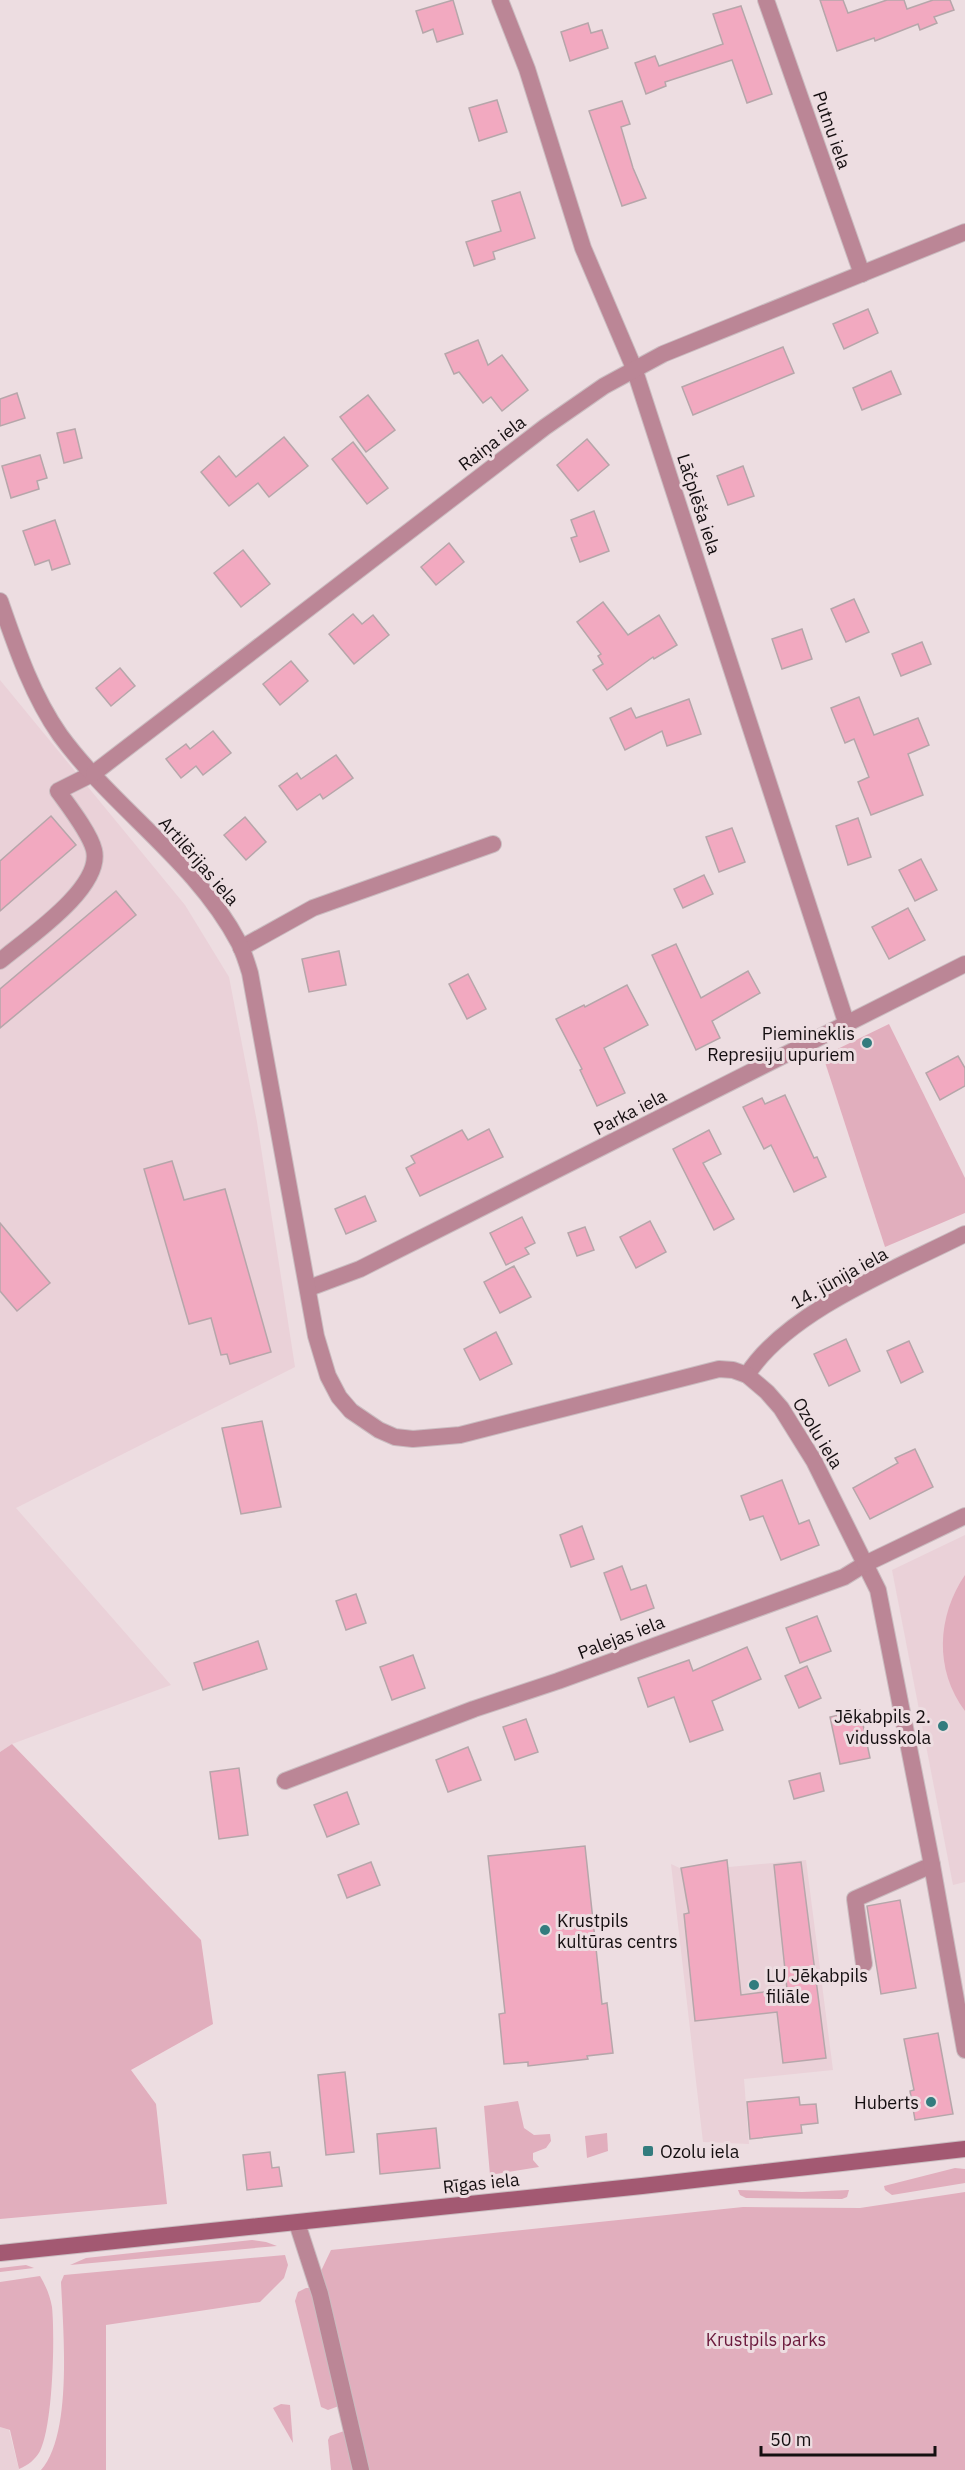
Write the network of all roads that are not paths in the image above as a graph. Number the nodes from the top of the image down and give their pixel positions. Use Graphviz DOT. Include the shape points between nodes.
graph roads {
  1 [pos="500,0"];
  2 [pos="766,0"];
  3 [pos="965,232"];
  4 [pos="862,274"];
  5 [pos="634,368"];
  6 [pos="0,601"];
  7 [pos="94,773"];
  8 [pos="493,844"];
  9 [pos="241,948"];
  10 [pos="0,961"];
  11 [pos="965,964"];
  12 [pos="847,1025"];
  13 [pos="965,1234"];
  14 [pos="309,1288"];
  15 [pos="747,1375"];
  16 [pos="965,1516"];
  17 [pos="865,1564"];
  18 [pos="285,1781"];
  19 [pos="932,1865"];
  20 [pos="864,1964"];
  21 [pos="965,2050"];
  22 [pos="965,2149"];
  23 [pos="297,2223"];
  24 [pos="0,2253"];
  25 [pos="361,2470"];
  1 -- 5 [label="street, Lāčplēša iela" via="527,69 583,248"];
  2 -- 4 [label="street, Putnu iela"];
  3 -- 4 [label="street, Raiņa iela"];
  4 -- 5 [label="street, Raiņa iela"];
  5 -- 7 [label="street, Raiņa iela" via="545,427"];
  5 -- 12 [label="street, Lāčplēša iela"];
  6 -- 7 [label="street, Artilērijas iela" via="17,652 45,711"];
  7 -- 9 [label="street, Artilērijas iela" via="185,869 213,903"];
  7 -- 10 [label="street, Raiņa iela" via="58,791 95,850 92,875 71,902"];
  8 -- 9 [label="street" via="314,908"];
  9 -- 14 [label="street, Artilērijas iela" via="250,973"];
  11 -- 12 [label="street, Parka iela"];
  12 -- 14 [label="street, Parka iela" via="360,1269"];
  13 -- 15 [label="street, 14. jūnija iela" via="863,1284 802,1321 770,1346"];
  14 -- 15 [label="street" via="316,1336 339,1397 364,1422 395,1437 460,1435 704,1372 732,1370"];
  15 -- 17 [label="street, Ozolu iela" via="781,1408 814,1461"];
  16 -- 17 [label="street, Palejas iela"];
  17 -- 18 [label="street, Palejas iela" via="844,1577"];
  17 -- 19 [label="street, Ozolu iela" via="878,1590"];
  19 -- 20 [label="street" via="855,1899"];
  19 -- 21 [label="street, Ozolu iela"];
  22 -- 23 [label="main road, Rīgas iela"];
  23 -- 24 [label="main road, Rīgas iela"];
  23 -- 25 [label="street" via="320,2294"];
}
